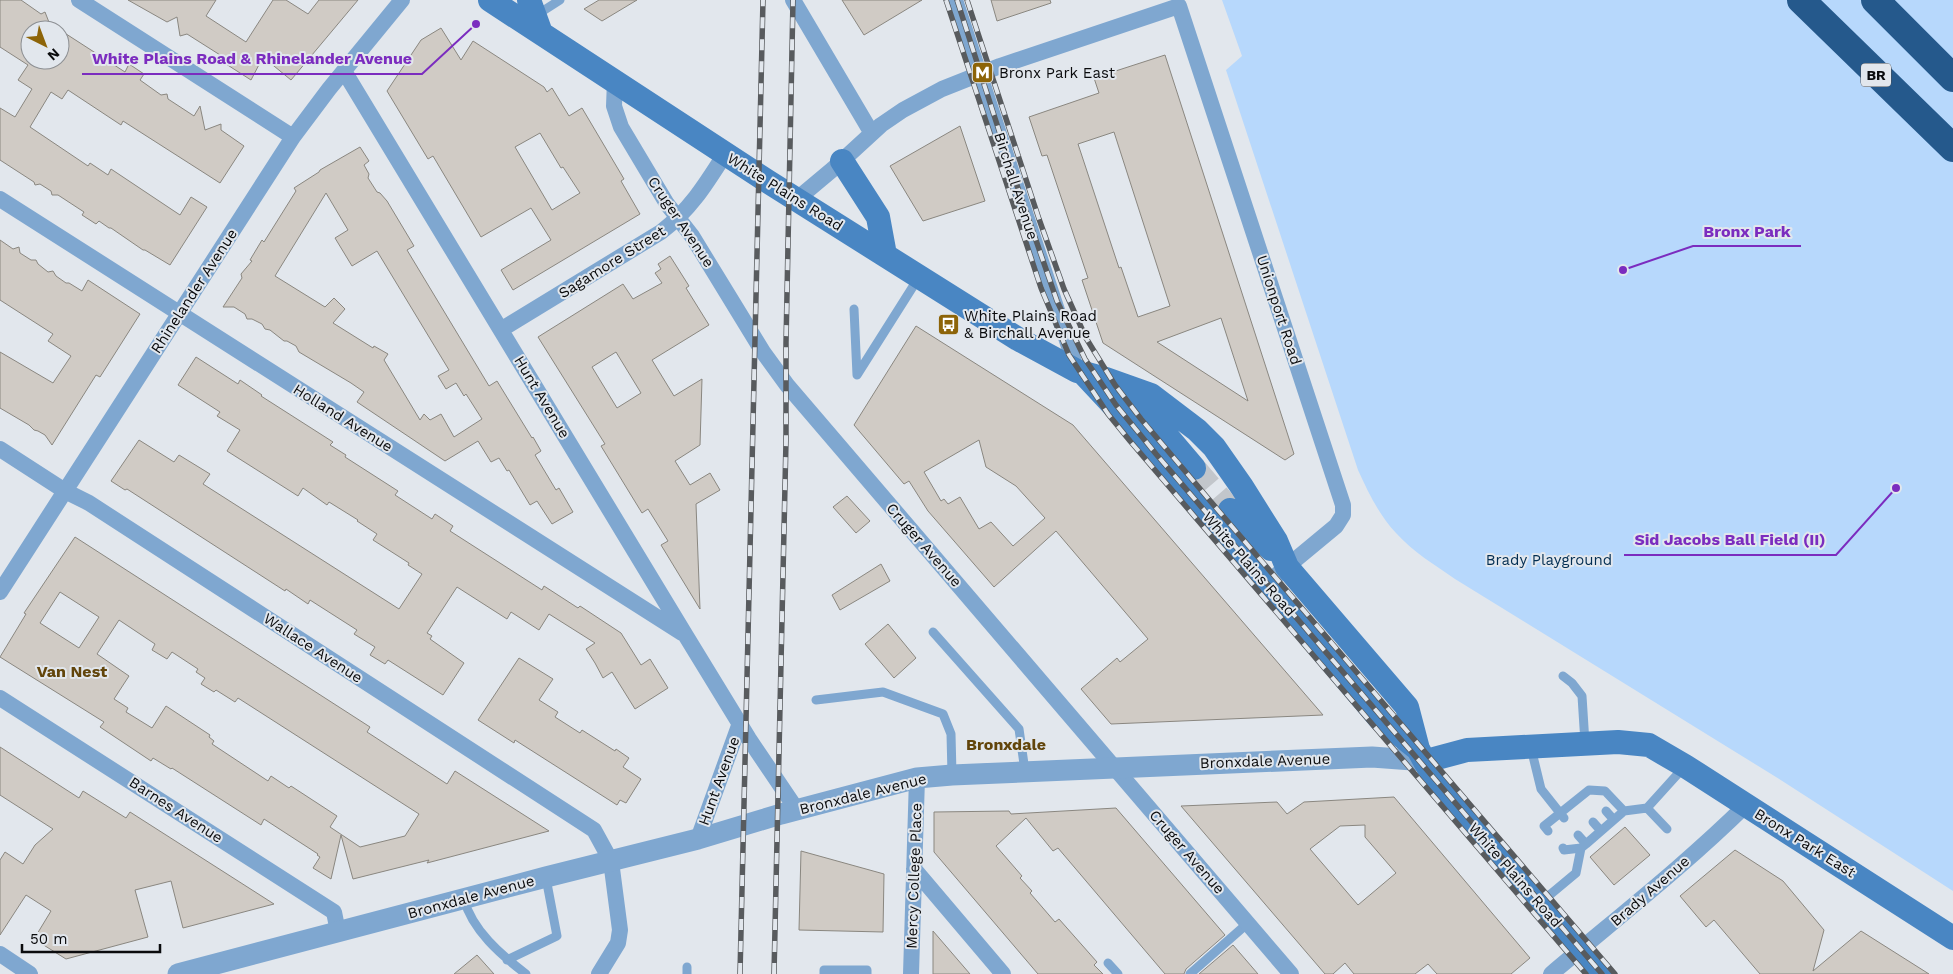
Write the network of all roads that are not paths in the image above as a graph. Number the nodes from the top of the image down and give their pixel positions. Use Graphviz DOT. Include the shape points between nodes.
graph roads {
  1 [pos="78,0"];
  2 [pos="402,0"];
  3 [pos="490,0"];
  4 [pos="560,0"];
  5 [pos="793,0"];
  6 [pos="955,0"];
  7 [pos="1802,0"];
  8 [pos="1875,0"];
  9 [pos="1880,0"];
  10 [pos="535,17"];
  11 [pos="1953,52"];
  12 [pos="344,71"];
  13 [pos="979,74"];
  14 [pos="1953,78"];
  15 [pos="615,81"];
  16 [pos="871,132"];
  17 [pos="293,137"];
  18 [pos="1953,148"];
  19 [pos="725,154"];
  20 [pos="842,161"];
  21 [pos="0,199"];
  22 [pos="796,200"];
  23 [pos="678,218"];
  24 [pos="885,255"];
  25 [pos="919,277"];
  26 [pos="854,309"];
  27 [pos="179,314"];
  28 [pos="502,329"];
  29 [pos="1089,375"];
  30 [pos="0,449"];
  31 [pos="1194,468"];
  32 [pos="65,491"];
  33 [pos="1230,510"];
  34 [pos="1284,563"];
  35 [pos="1266,584"];
  36 [pos="0,592"];
  37 [pos="933,632"];
  38 [pos="686,636"];
  39 [pos="1563,676"];
  40 [pos="0,698"];
  41 [pos="816,700"];
  42 [pos="740,723"];
  43 [pos="1585,743"];
  44 [pos="1531,747"];
  45 [pos="1656,748"];
  46 [pos="1422,755"];
  47 [pos="1685,766"];
  48 [pos="1114,767"];
  49 [pos="1025,771"];
  50 [pos="952,774"];
  51 [pos="917,778"];
  52 [pos="1746,805"];
  53 [pos="1647,808"];
  54 [pos="797,810"];
  55 [pos="1606,810"];
  56 [pos="1624,811"];
  57 [pos="1562,816"];
  58 [pos="1614,820"];
  59 [pos="1593,822"];
  60 [pos="1667,829"];
  61 [pos="1600,831"];
  62 [pos="1548,832"];
  63 [pos="1578,835"];
  64 [pos="698,839"];
  65 [pos="1584,846"];
  66 [pos="1563,848"];
  67 [pos="611,861"];
  68 [pos="914,869"];
  69 [pos="546,876"];
  70 [pos="464,898"];
  71 [pos="1540,903"];
  72 [pos="1248,923"];
  73 [pos="338,932"];
  74 [pos="1953,938"];
  75 [pos="1580,950"];
  76 [pos="0,954"];
  77 [pos="507,960"];
  78 [pos="1108,963"];
  79 [pos="30,974"];
  80 [pos="178,974"];
  81 [pos="526,974"];
  82 [pos="599,974"];
  83 [pos="824,974"];
  84 [pos="867,974"];
  85 [pos="911,974"];
  86 [pos="1003,974"];
  87 [pos="1118,974"];
  88 [pos="1190,974"];
  89 [pos="1292,974"];
  90 [pos="1551,974"];
  91 [pos="1600,974"];
  1 -- 17 [label="street"];
  2 -- 12 [label="street, Rhinelander Avenue"];
  3 -- 10 [label="main road, White Plains Road"];
  4 -- 10 [label="lane"];
  5 -- 16 [label="street"];
  6 -- 13 [label="street, Birchall Avenue"];
  7 -- 18 [label="highway, BR"];
  8 -- 14 [label="highway"];
  9 -- 11 [label="highway"];
  10 -- 15 [label="main road, White Plains Road"];
  12 -- 17 [label="street, Rhinelander Avenue"];
  12 -- 28 [label="street, Hunt Avenue"];
  13 -- 16 [label="street" via="942,89"];
  13 -- 29 [label="street, Birchall Avenue"];
  13 -- 34 [label="street, Unionport Road" via="1179,6 1343,505 1340,521"];
  15 -- 19 [label="main road, White Plains Road"];
  15 -- 23 [label="street, Cruger Avenue" via="613,98 617,119"];
  16 -- 20 [label="street"];
  17 -- 27 [label="street, Rhinelander Avenue"];
  19 -- 22 [label="main road, White Plains Road"];
  19 -- 23 [label="street, Sagamore Street" via="693,202"];
  20 -- 22 [label="street"];
  20 -- 24 [label="main road" via="878,217"];
  21 -- 27 [label="street, Holland Avenue"];
  22 -- 24 [label="main road, White Plains Road"];
  23 -- 28 [label="street, Sagamore Street" via="661,232"];
  23 -- 48 [label="street, Cruger Avenue" via="787,385"];
  24 -- 25 [label="main road, White Plains Road"];
  25 -- 26 [label="lane" via="857,375"];
  25 -- 29 [label="main road, White Plains Road" via="1018,338"];
  27 -- 32 [label="street, Rhinelander Avenue"];
  27 -- 38 [label="street, Holland Avenue"];
  28 -- 38 [label="street, Hunt Avenue"];
  29 -- 31 [label="main road, White Plains Road" via="1155,422"];
  29 -- 34 [label="main road, White Plains Road" via="1151,395 1198,430 1242,487 1276,541"];
  29 -- 35 [label="main road, White Plains Road"];
  30 -- 32 [label="street, Wallace Avenue"];
  32 -- 36 [label="street, Rhinelander Avenue"];
  32 -- 67 [label="street, Wallace Avenue" via="594,830"];
  33 -- 34 [label="main road, White Plains Road"];
  34 -- 35 [label="street, Unionport Road"];
  34 -- 46 [label="main road, White Plains Road" via="1407,707"];
  35 -- 46 [label="main road, White Plains Road" via="1380,719"];
  37 -- 49 [label="lane" via="1019,729"];
  38 -- 42 [label="street, Hunt Avenue"];
  39 -- 43 [label="lane" via="1582,696"];
  40 -- 73 [label="street, Barnes Avenue" via="334,912"];
  41 -- 50 [label="lane" via="883,692 943,714 951,734"];
  42 -- 54 [label="street, Hunt Avenue"];
  42 -- 64 [label="street, Hunt Avenue"];
  43 -- 44 [label="main road, Bronxdale Avenue"];
  43 -- 45 [label="main road, Bronxdale Avenue" via="1630,742"];
  44 -- 46 [label="main road, Bronxdale Avenue"];
  44 -- 57 [label="lane" via="1541,789"];
  45 -- 47 [label="main road, Bronx Park East"];
  46 -- 48 [label="street, Bronxdale Avenue"];
  46 -- 71 [label="main road, White Plains Road" via="1439,786"];
  47 -- 52 [label="main road, Bronx Park East"];
  47 -- 53 [label="lane"];
  48 -- 49 [label="street, Bronxdale Avenue"];
  48 -- 72 [label="street, Cruger Avenue"];
  49 -- 50 [label="street, Bronxdale Avenue"];
  50 -- 51 [label="street, Bronxdale Avenue"];
  51 -- 54 [label="street, Bronxdale Avenue"];
  51 -- 68 [label="street, Mercy College Place"];
  52 -- 74 [label="main road, Bronx Park East"];
  52 -- 75 [label="street, Brady Avenue"];
  53 -- 56 [label="lane"];
  53 -- 60 [label="lane"];
  54 -- 64 [label="street, Bronxdale Avenue"];
  55 -- 58 [label="lane"];
  56 -- 57 [label="lane" via="1606,791 1591,792"];
  56 -- 58 [label="lane"];
  57 -- 62 [label="lane" via="1544,826"];
  58 -- 61 [label="lane"];
  59 -- 61 [label="lane"];
  61 -- 65 [label="lane"];
  63 -- 65 [label="lane"];
  64 -- 67 [label="street, Bronxdale Avenue"];
  65 -- 66 [label="lane"];
  65 -- 71 [label="lane" via="1576,873"];
  67 -- 69 [label="street, Bronxdale Avenue"];
  67 -- 82 [label="street" via="620,930 618,943"];
  68 -- 85 [label="street, Mercy College Place"];
  68 -- 86 [label="street"];
  69 -- 70 [label="street, Bronxdale Avenue"];
  69 -- 77 [label="lane" via="558,936"];
  70 -- 73 [label="street, Bronxdale Avenue"];
  70 -- 77 [label="lane" via="468,914"];
  71 -- 75 [label="main road, White Plains Road"];
  72 -- 88 [label="lane"];
  72 -- 89 [label="street, Cruger Avenue"];
  73 -- 80 [label="street, Bronxdale Avenue"];
  75 -- 90 [label="street, Brady Avenue"];
  75 -- 91 [label="main road, White Plains Road"];
  76 -- 79 [label="street"];
  77 -- 81 [label="lane"];
  78 -- 87 [label="lane"];
  83 -- 84 [label="lane" via="824,970 867,970"];
}
